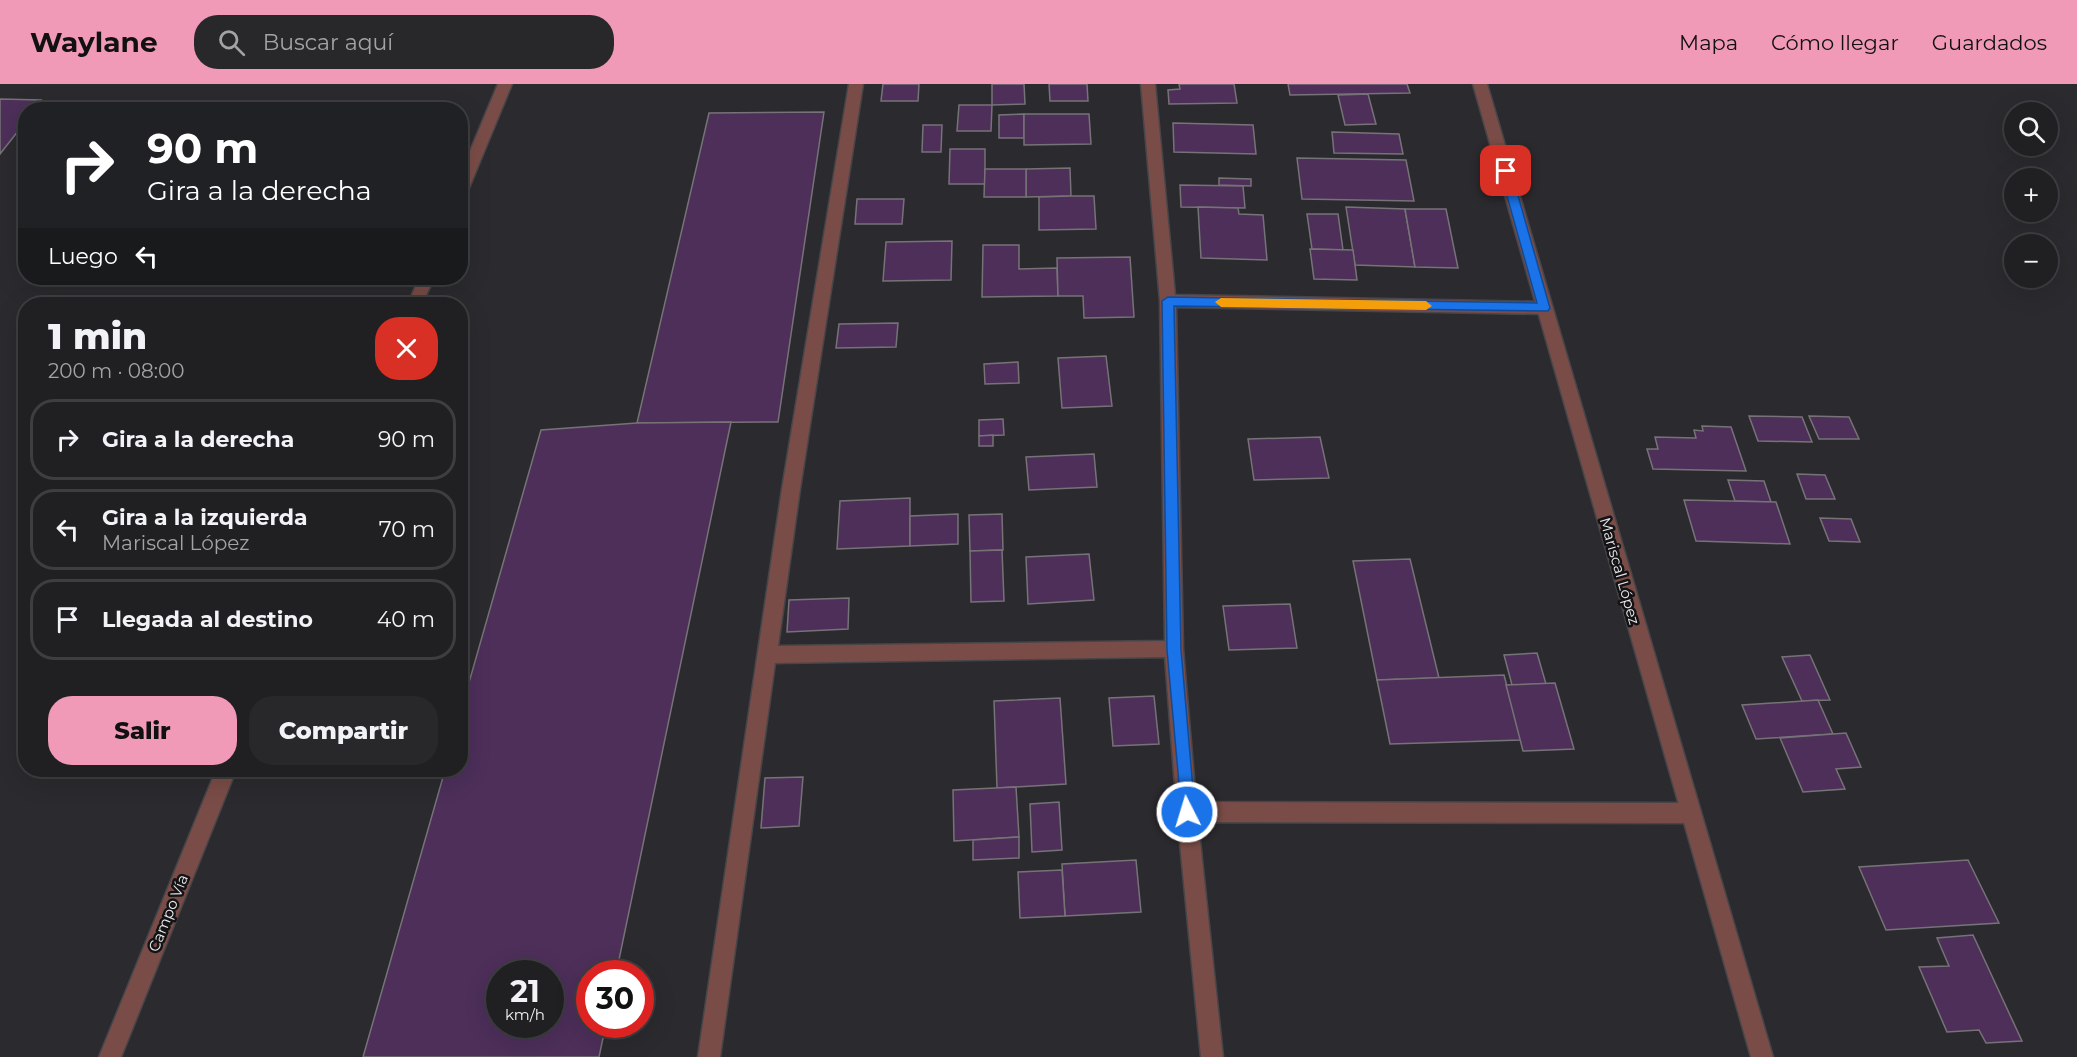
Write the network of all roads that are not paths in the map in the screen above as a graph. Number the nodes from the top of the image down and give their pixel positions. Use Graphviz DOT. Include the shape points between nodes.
graph roads {
  1 [pos="505,84"];
  2 [pos="856,84"];
  3 [pos="1148,84"];
  4 [pos="1480,84"];
  5 [pos="468,174"];
  6 [pos="1168,301"];
  7 [pos="1544,308"];
  8 [pos="1174,650"];
  9 [pos="767,655"];
  10 [pos="223,777"];
  11 [pos="1187,812"];
  12 [pos="1691,813"];
  13 [pos="110,1057"];
  14 [pos="709,1057"];
  15 [pos="1212,1057"];
  16 [pos="1762,1057"];
  1 -- 5 [label="street"];
  2 -- 9 [label="street"];
  3 -- 6 [label="street"];
  4 -- 7 [label="street, Mariscal López"];
  6 -- 7 [label="street"];
  6 -- 8 [label="street"];
  7 -- 12 [label="street, Mariscal López"];
  8 -- 9 [label="street"];
  8 -- 11 [label="street"];
  9 -- 14 [label="street"];
  10 -- 13 [label="street, Campo Vía"];
  11 -- 12 [label="street"];
  11 -- 15 [label="street"];
  12 -- 16 [label="street, Mariscal López"];
}
